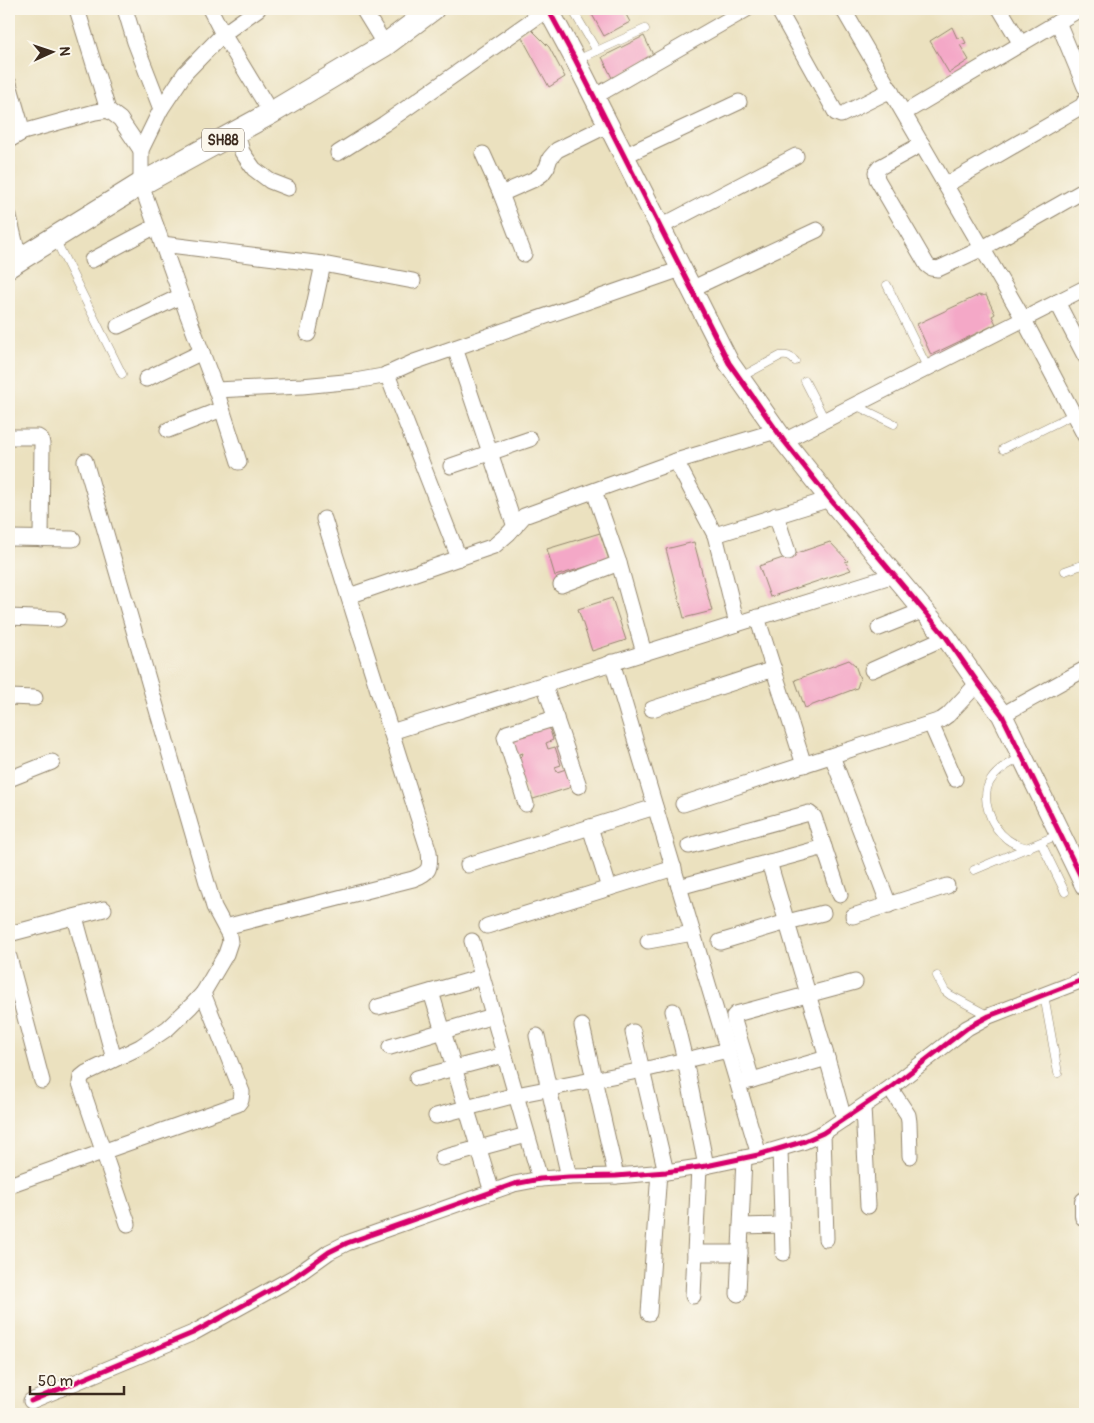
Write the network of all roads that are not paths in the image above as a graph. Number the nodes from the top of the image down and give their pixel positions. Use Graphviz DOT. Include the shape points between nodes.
graph roads {
  1 [pos="77,9"];
  2 [pos="126,9"];
  3 [pos="210,9"];
  4 [pos="258,9"];
  5 [pos="363,9"];
  6 [pos="433,9"];
  7 [pos="548,9"];
  8 [pos="572,9"];
  9 [pos="747,9"];
  10 [pos="778,9"];
  11 [pos="843,9"];
  12 [pos="1000,9"];
  13 [pos="1080,9"];
  14 [pos="1058,22"];
  15 [pos="645,29"];
  16 [pos="223,34"];
  17 [pos="1021,44"];
  18 [pos="385,45"];
  19 [pos="597,51"];
  20 [pos="576,61"];
  21 [pos="9,84"];
  22 [pos="1085,87"];
  23 [pos="890,90"];
  24 [pos="594,97"];
  25 [pos="1085,101"];
  26 [pos="739,102"];
  27 [pos="161,108"];
  28 [pos="108,110"];
  29 [pos="271,113"];
  30 [pos="904,113"];
  31 [pos="608,125"];
  32 [pos="23,132"];
  33 [pos="237,132"];
  34 [pos="9,140"];
  35 [pos="922,144"];
  36 [pos="141,150"];
  37 [pos="338,153"];
  38 [pos="483,154"];
  39 [pos="624,156"];
  40 [pos="796,156"];
  41 [pos="141,184"];
  42 [pos="946,185"];
  43 [pos="288,188"];
  44 [pos="1085,190"];
  45 [pos="501,194"];
  46 [pos="9,216"];
  47 [pos="156,226"];
  48 [pos="660,227"];
  49 [pos="817,230"];
  50 [pos="54,237"];
  51 [pos="162,244"];
  52 [pos="983,248"];
  53 [pos="524,254"];
  54 [pos="92,260"];
  55 [pos="14,263"];
  56 [pos="323,264"];
  57 [pos="682,269"];
  58 [pos="413,281"];
  59 [pos="887,286"];
  60 [pos="1085,288"];
  61 [pos="691,289"];
  62 [pos="181,296"];
  63 [pos="1057,302"];
  64 [pos="1024,320"];
  65 [pos="118,326"];
  66 [pos="308,334"];
  67 [pos="455,348"];
  68 [pos="202,352"];
  69 [pos="1085,356"];
  70 [pos="794,361"];
  71 [pos="927,367"];
  72 [pos="122,374"];
  73 [pos="387,374"];
  74 [pos="739,378"];
  75 [pos="146,379"];
  76 [pos="805,382"];
  77 [pos="216,390"];
  78 [pos="855,404"];
  79 [pos="222,409"];
  80 [pos="1074,414"];
  81 [pos="825,420"];
  82 [pos="894,424"];
  83 [pos="168,430"];
  84 [pos="780,436"];
  85 [pos="1085,436"];
  86 [pos="9,437"];
  87 [pos="530,439"];
  88 [pos="1003,449"];
  89 [pos="490,452"];
  90 [pos="85,461"];
  91 [pos="676,461"];
  92 [pos="240,462"];
  93 [pos="451,466"];
  94 [pos="594,491"];
  95 [pos="830,498"];
  96 [pos="776,515"];
  97 [pos="324,519"];
  98 [pos="515,527"];
  99 [pos="715,535"];
  100 [pos="9,538"];
  101 [pos="41,538"];
  102 [pos="73,539"];
  103 [pos="788,552"];
  104 [pos="459,558"];
  105 [pos="619,563"];
  106 [pos="1085,564"];
  107 [pos="1064,571"];
  108 [pos="894,575"];
  109 [pos="561,586"];
  110 [pos="348,596"];
  111 [pos="924,610"];
  112 [pos="9,617"];
  113 [pos="757,617"];
  114 [pos="58,619"];
  115 [pos="737,624"];
  116 [pos="879,628"];
  117 [pos="946,637"];
  118 [pos="644,653"];
  119 [pos="612,662"];
  120 [pos="774,669"];
  121 [pos="1085,669"];
  122 [pos="872,670"];
  123 [pos="978,683"];
  124 [pos="544,684"];
  125 [pos="9,697"];
  126 [pos="35,698"];
  127 [pos="652,709"];
  128 [pos="1002,714"];
  129 [pos="556,718"];
  130 [pos="932,724"];
  131 [pos="391,732"];
  132 [pos="832,756"];
  133 [pos="1022,757"];
  134 [pos="52,762"];
  135 [pos="804,765"];
  136 [pos="9,779"];
  137 [pos="956,779"];
  138 [pos="579,786"];
  139 [pos="526,804"];
  140 [pos="683,804"];
  141 [pos="655,807"];
  142 [pos="590,827"];
  143 [pos="1060,834"];
  144 [pos="1041,843"];
  145 [pos="689,846"];
  146 [pos="824,847"];
  147 [pos="1028,848"];
  148 [pos="769,862"];
  149 [pos="468,866"];
  150 [pos="674,868"];
  151 [pos="974,870"];
  152 [pos="1085,885"];
  153 [pos="947,886"];
  154 [pos="679,887"];
  155 [pos="609,888"];
  156 [pos="1066,892"];
  157 [pos="840,896"];
  158 [pos="889,905"];
  159 [pos="104,909"];
  160 [pos="823,913"];
  161 [pos="75,916"];
  162 [pos="852,916"];
  163 [pos="787,922"];
  164 [pos="487,926"];
  165 [pos="225,927"];
  166 [pos="693,933"];
  167 [pos="9,934"];
  168 [pos="472,941"];
  169 [pos="648,941"];
  170 [pos="720,942"];
  171 [pos="9,957"];
  172 [pos="937,976"];
  173 [pos="482,977"];
  174 [pos="1085,979"];
  175 [pos="855,982"];
  176 [pos="431,992"];
  177 [pos="203,993"];
  178 [pos="808,994"];
  179 [pos="1044,995"];
  180 [pos="378,1007"];
  181 [pos="673,1011"];
  182 [pos="493,1016"];
  183 [pos="989,1016"];
  184 [pos="582,1026"];
  185 [pos="443,1031"];
  186 [pos="633,1032"];
  187 [pos="537,1036"];
  188 [pos="390,1047"];
  189 [pos="728,1050"];
  190 [pos="504,1055"];
  191 [pos="827,1058"];
  192 [pos="114,1059"];
  193 [pos="685,1060"];
  194 [pos="454,1068"];
  195 [pos="643,1070"];
  196 [pos="1058,1073"];
  197 [pos="417,1078"];
  198 [pos="595,1080"];
  199 [pos="42,1081"];
  200 [pos="745,1082"];
  201 [pos="550,1088"];
  202 [pos="890,1088"];
  203 [pos="516,1095"];
  204 [pos="863,1107"];
  205 [pos="467,1108"];
  206 [pos="436,1116"];
  207 [pos="844,1119"];
  208 [pos="823,1133"];
  209 [pos="527,1135"];
  210 [pos="479,1148"];
  211 [pos="780,1149"];
  212 [pos="103,1152"];
  213 [pos="759,1155"];
  214 [pos="910,1156"];
  215 [pos="442,1158"];
  216 [pos="744,1158"];
  217 [pos="703,1166"];
  218 [pos="663,1172"];
  219 [pos="569,1176"];
  220 [pos="616,1176"];
  221 [pos="540,1179"];
  222 [pos="9,1184"];
  223 [pos="492,1192"];
  224 [pos="1085,1202"];
  225 [pos="868,1206"];
  226 [pos="1085,1216"];
  227 [pos="128,1224"];
  228 [pos="782,1225"];
  229 [pos="741,1226"];
  230 [pos="826,1239"];
  231 [pos="695,1253"];
  232 [pos="740,1253"];
  233 [pos="783,1253"];
  234 [pos="738,1294"];
  235 [pos="693,1296"];
  236 [pos="649,1312"];
  237 [pos="31,1401"];
  1 -- 28 [label="street"];
  2 -- 27 [label="street" via="135,42"];
  3 -- 16 [label="street"];
  4 -- 16 [label="street"];
  5 -- 18 [label="street"];
  6 -- 18 [label="main road, SH88"];
  7 -- 20 [label="street"];
  7 -- 37 [label="street"];
  8 -- 19 [label="lane"];
  9 -- 24 [label="street"];
  10 -- 23 [label="street" via="836,113 841,115"];
  11 -- 23 [label="street"];
  12 -- 17 [label="street"];
  13 -- 14 [label="street"];
  14 -- 17 [label="street"];
  14 -- 22 [label="street"];
  15 -- 19 [label="lane"];
  16 -- 27 [label="street" via="186,73"];
  16 -- 29 [label="street"];
  17 -- 30 [label="street"];
  18 -- 29 [label="main road, SH88"];
  19 -- 20 [label="lane"];
  20 -- 24 [label="street"];
  21 -- 32 [label="street"];
  23 -- 30 [label="street"];
  24 -- 31 [label="street"];
  25 -- 42 [label="street" via="1082,106"];
  26 -- 39 [label="street"];
  27 -- 36 [label="street"];
  28 -- 32 [label="street"];
  28 -- 36 [label="street" via="120,119"];
  29 -- 33 [label="main road, SH88"];
  30 -- 35 [label="street"];
  31 -- 39 [label="street"];
  31 -- 45 [label="street" via="557,150 542,174"];
  32 -- 34 [label="street"];
  33 -- 41 [label="main road, SH88"];
  33 -- 43 [label="street" via="242,152 254,169 270,181"];
  35 -- 42 [label="street"];
  35 -- 52 [label="street" via="880,167 876,179 931,268 938,269"];
  36 -- 41 [label="street"];
  38 -- 45 [label="street"];
  39 -- 48 [label="street"];
  40 -- 48 [label="street"];
  41 -- 47 [label="street"];
  41 -- 50 [label="main road, SH88"];
  42 -- 52 [label="street"];
  44 -- 52 [label="street"];
  45 -- 53 [label="street"];
  46 -- 55 [label="street"];
  47 -- 51 [label="street"];
  47 -- 54 [label="street"];
  48 -- 57 [label="street"];
  49 -- 61 [label="street"];
  50 -- 55 [label="main road, SH88"];
  50 -- 72 [label="lane"];
  51 -- 56 [label="street"];
  51 -- 62 [label="street"];
  52 -- 64 [label="street"];
  56 -- 58 [label="street"];
  56 -- 66 [label="street"];
  57 -- 61 [label="street"];
  57 -- 67 [label="street"];
  59 -- 71 [label="lane"];
  60 -- 63 [label="street"];
  61 -- 74 [label="street"];
  62 -- 65 [label="street"];
  62 -- 68 [label="street"];
  63 -- 64 [label="street"];
  63 -- 69 [label="street"];
  64 -- 71 [label="street"];
  64 -- 80 [label="street"];
  67 -- 73 [label="street"];
  67 -- 89 [label="street"];
  68 -- 75 [label="street"];
  68 -- 77 [label="street"];
  70 -- 74 [label="lane" via="787,355 780,356"];
  71 -- 78 [label="street"];
  73 -- 77 [label="street" via="302,386"];
  73 -- 104 [label="street"];
  74 -- 84 [label="street"];
  76 -- 81 [label="lane"];
  77 -- 79 [label="street"];
  78 -- 81 [label="street"];
  78 -- 82 [label="lane"];
  79 -- 83 [label="street"];
  79 -- 92 [label="street"];
  80 -- 85 [label="street"];
  80 -- 88 [label="lane"];
  81 -- 84 [label="street"];
  84 -- 91 [label="street"];
  84 -- 95 [label="street"];
  86 -- 101 [label="street" via="41,439"];
  87 -- 89 [label="street"];
  89 -- 93 [label="street"];
  89 -- 98 [label="street"];
  90 -- 165 [label="street" via="214,907"];
  91 -- 94 [label="street"];
  91 -- 99 [label="street"];
  94 -- 98 [label="street" via="524,516"];
  94 -- 105 [label="street"];
  95 -- 96 [label="street"];
  95 -- 108 [label="street"];
  96 -- 99 [label="street"];
  96 -- 103 [label="street"];
  97 -- 110 [label="street"];
  98 -- 104 [label="street" via="494,546"];
  99 -- 115 [label="street"];
  100 -- 101 [label="street"];
  101 -- 102 [label="street"];
  104 -- 110 [label="street"];
  105 -- 109 [label="street"];
  105 -- 118 [label="street"];
  106 -- 107 [label="lane"];
  108 -- 111 [label="street"];
  108 -- 113 [label="street"];
  110 -- 131 [label="street"];
  111 -- 116 [label="street"];
  111 -- 117 [label="street"];
  112 -- 114 [label="street"];
  113 -- 115 [label="street"];
  113 -- 120 [label="street"];
  115 -- 118 [label="street"];
  117 -- 122 [label="street"];
  117 -- 123 [label="street"];
  118 -- 119 [label="street"];
  119 -- 124 [label="street"];
  119 -- 141 [label="street"];
  120 -- 127 [label="street"];
  120 -- 135 [label="street"];
  121 -- 128 [label="street"];
  123 -- 128 [label="street"];
  123 -- 130 [label="street" via="948,715"];
  124 -- 129 [label="street"];
  124 -- 131 [label="street"];
  125 -- 126 [label="street"];
  128 -- 133 [label="street"];
  129 -- 138 [label="street"];
  129 -- 139 [label="street" via="514,730 505,737"];
  130 -- 132 [label="street"];
  130 -- 137 [label="street"];
  131 -- 165 [label="street" via="429,852 430,862 423,876"];
  132 -- 135 [label="street"];
  132 -- 158 [label="street"];
  133 -- 143 [label="street"];
  133 -- 147 [label="lane" via="999,770 992,778 986,788 986,800 995,826 1006,839"];
  134 -- 136 [label="street"];
  135 -- 140 [label="street"];
  141 -- 142 [label="street"];
  141 -- 150 [label="street"];
  142 -- 149 [label="street"];
  142 -- 155 [label="street"];
  143 -- 144 [label="lane"];
  143 -- 152 [label="street"];
  144 -- 147 [label="lane"];
  144 -- 156 [label="lane"];
  145 -- 146 [label="street" via="809,813 814,817"];
  146 -- 148 [label="street"];
  146 -- 157 [label="street"];
  147 -- 151 [label="lane"];
  148 -- 154 [label="street"];
  148 -- 163 [label="street"];
  150 -- 154 [label="street"];
  150 -- 155 [label="street"];
  153 -- 158 [label="street"];
  154 -- 166 [label="street"];
  155 -- 164 [label="street"];
  158 -- 162 [label="street"];
  159 -- 161 [label="street"];
  160 -- 163 [label="street"];
  161 -- 167 [label="street"];
  161 -- 192 [label="street"];
  163 -- 170 [label="street"];
  163 -- 178 [label="street"];
  165 -- 177 [label="street" via="230,942"];
  166 -- 169 [label="street"];
  166 -- 189 [label="street"];
  168 -- 173 [label="street"];
  171 -- 199 [label="street"];
  172 -- 183 [label="lane" via="945,991"];
  173 -- 176 [label="street"];
  173 -- 182 [label="street"];
  174 -- 179 [label="street"];
  175 -- 178 [label="street"];
  176 -- 180 [label="street"];
  176 -- 185 [label="street"];
  177 -- 192 [label="street" via="168,1028 140,1047"];
  177 -- 212 [label="street" via="242,1092 241,1100 230,1108"];
  178 -- 191 [label="street"];
  178 -- 200 [label="street" via="734,1016"];
  179 -- 183 [label="street"];
  179 -- 196 [label="lane"];
  181 -- 193 [label="street"];
  182 -- 185 [label="street"];
  182 -- 190 [label="street"];
  183 -- 202 [label="street" via="967,1028"];
  184 -- 198 [label="street"];
  185 -- 188 [label="street"];
  185 -- 194 [label="street"];
  186 -- 195 [label="street"];
  187 -- 201 [label="street"];
  189 -- 193 [label="street"];
  189 -- 200 [label="street"];
  190 -- 194 [label="street"];
  190 -- 203 [label="street"];
  191 -- 200 [label="street"];
  191 -- 207 [label="street"];
  192 -- 212 [label="street" via="86,1073 80,1081"];
  193 -- 195 [label="street"];
  193 -- 217 [label="street"];
  194 -- 197 [label="street"];
  194 -- 205 [label="street"];
  195 -- 198 [label="street"];
  195 -- 218 [label="street"];
  198 -- 201 [label="street"];
  198 -- 220 [label="street"];
  200 -- 213 [label="street"];
  201 -- 203 [label="street"];
  201 -- 219 [label="street"];
  202 -- 204 [label="street"];
  202 -- 214 [label="street" via="908,1115"];
  203 -- 205 [label="street"];
  203 -- 209 [label="street"];
  204 -- 207 [label="street"];
  204 -- 225 [label="street"];
  205 -- 206 [label="street"];
  205 -- 210 [label="street"];
  207 -- 208 [label="street"];
  208 -- 211 [label="street"];
  208 -- 230 [label="street"];
  209 -- 210 [label="street"];
  209 -- 221 [label="street"];
  210 -- 215 [label="street"];
  210 -- 223 [label="street"];
  211 -- 213 [label="street"];
  211 -- 228 [label="street"];
  212 -- 222 [label="street"];
  212 -- 227 [label="street"];
  213 -- 216 [label="street"];
  216 -- 217 [label="street"];
  216 -- 229 [label="street"];
  217 -- 218 [label="street"];
  217 -- 231 [label="street"];
  218 -- 220 [label="street"];
  218 -- 236 [label="street"];
  219 -- 220 [label="street"];
  219 -- 221 [label="street"];
  221 -- 223 [label="street"];
  223 -- 237 [label="street" via="347,1243 294,1277 193,1333"];
  224 -- 226 [label="street"];
  228 -- 229 [label="street"];
  228 -- 233 [label="street"];
  229 -- 232 [label="street"];
  231 -- 232 [label="street"];
  231 -- 235 [label="street"];
  232 -- 234 [label="street"];
}
